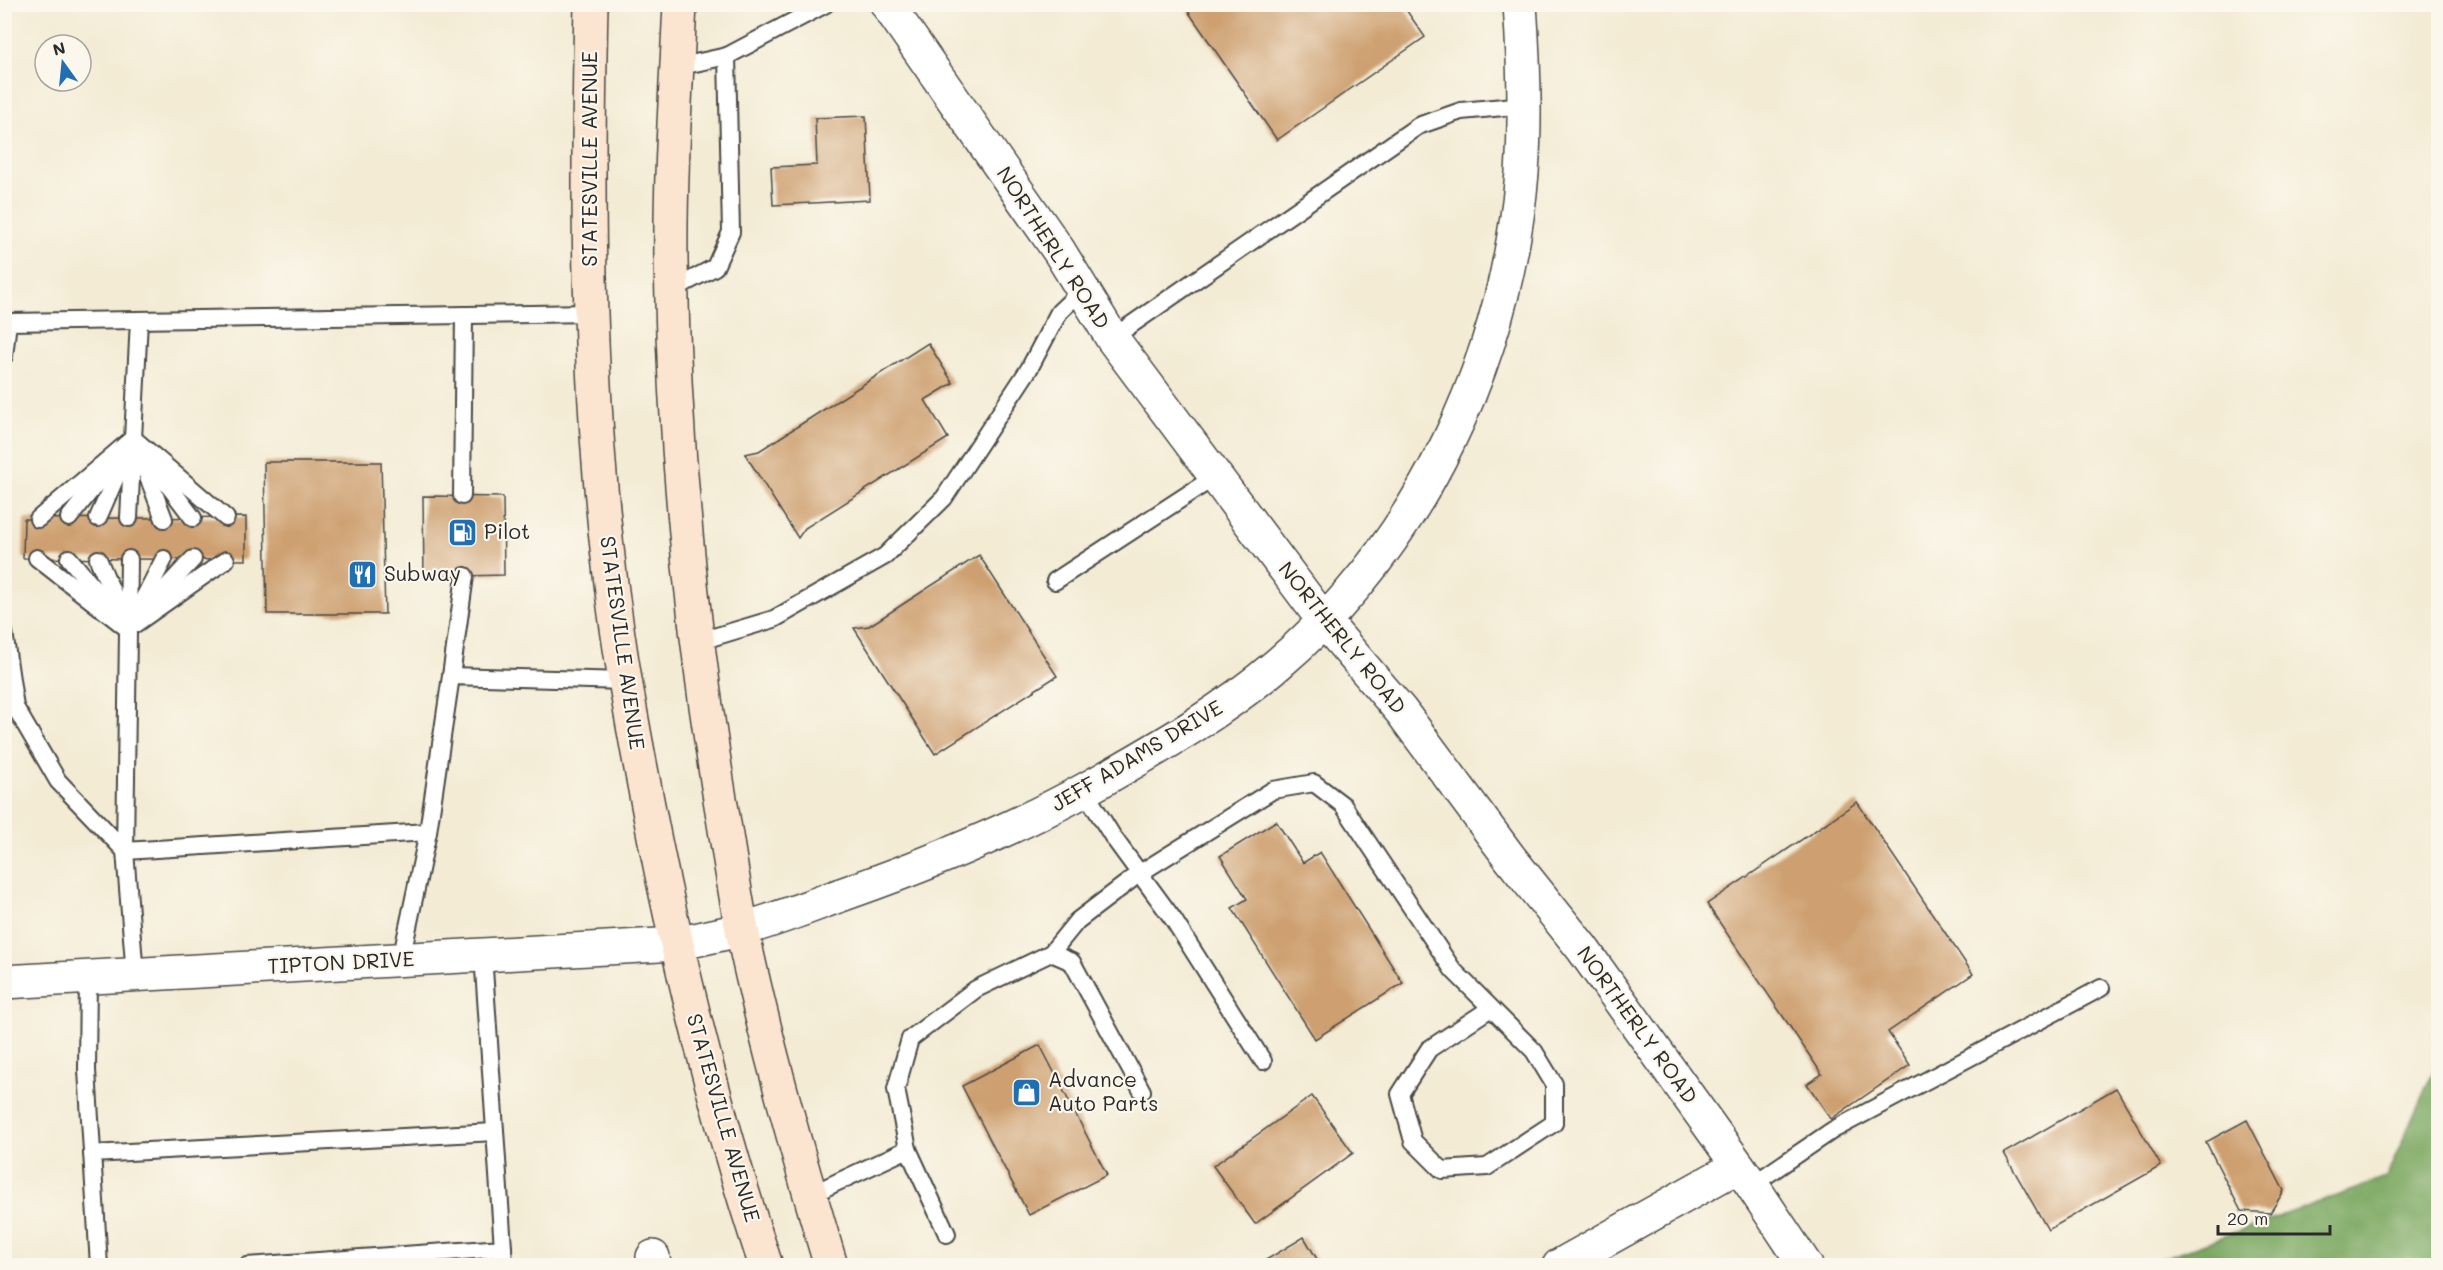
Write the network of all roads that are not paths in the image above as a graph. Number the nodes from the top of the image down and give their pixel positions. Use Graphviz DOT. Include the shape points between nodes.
graph roads {
  1 [pos="591,4"];
  2 [pos="680,4"];
  3 [pos="826,4"];
  4 [pos="887,4"];
  5 [pos="1520,4"];
  6 [pos="727,56"];
  7 [pos="677,66"];
  8 [pos="1525,105"];
  9 [pos="672,290"];
  10 [pos="1082,290"];
  11 [pos="591,313"];
  12 [pos="464,315"];
  13 [pos="139,320"];
  14 [pos="1112,338"];
  15 [pos="4,356"];
  16 [pos="133,438"];
  17 [pos="1216,476"];
  18 [pos="462,496"];
  19 [pos="69,518"];
  20 [pos="98,518"];
  21 [pos="129,518"];
  22 [pos="193,518"];
  23 [pos="226,518"];
  24 [pos="38,519"];
  25 [pos="164,519"];
  26 [pos="37,558"];
  27 [pos="69,558"];
  28 [pos="98,559"];
  29 [pos="129,559"];
  30 [pos="164,559"];
  31 [pos="194,559"];
  32 [pos="226,560"];
  33 [pos="465,576"];
  34 [pos="1055,581"];
  35 [pos="1324,621"];
  36 [pos="128,629"];
  37 [pos="4,632"];
  38 [pos="697,642"];
  39 [pos="452,676"];
  40 [pos="626,681"];
  41 [pos="1084,789"];
  42 [pos="428,832"];
  43 [pos="125,851"];
  44 [pos="1140,873"];
  45 [pos="742,929"];
  46 [pos="677,944"];
  47 [pos="1051,953"];
  48 [pos="483,954"];
  49 [pos="401,960"];
  50 [pos="135,975"];
  51 [pos="88,977"];
  52 [pos="4,982"];
  53 [pos="2101,988"];
  54 [pos="1491,1008"];
  55 [pos="1263,1061"];
  56 [pos="1142,1091"];
  57 [pos="495,1132"];
  58 [pos="908,1149"];
  59 [pos="92,1154"];
  60 [pos="1745,1175"];
  61 [pos="810,1195"];
  62 [pos="947,1234"];
  63 [pos="503,1248"];
  64 [pos="99,1266"];
  65 [pos="247,1266"];
  66 [pos="504,1266"];
  67 [pos="766,1266"];
  68 [pos="831,1266"];
  69 [pos="1559,1266"];
  70 [pos="1806,1266"];
  1 -- 11 [label="main road, STATESVILLE AVENUE"];
  2 -- 7 [label="main road"];
  3 -- 6 [label="lane"];
  4 -- 10 [label="street, NORTHERLY ROAD"];
  5 -- 8 [label="street, JEFF ADAMS DRIVE"];
  6 -- 7 [label="lane"];
  6 -- 9 [label="lane" via="731,232 715,267"];
  7 -- 9 [label="main road"];
  8 -- 14 [label="lane" via="1461,111 1418,126"];
  8 -- 35 [label="street, JEFF ADAMS DRIVE" via="1522,174 1512,248 1494,324 1471,393 1442,459 1405,520 1367,573"];
  9 -- 38 [label="main road" via="679,452"];
  10 -- 14 [label="street, NORTHERLY ROAD"];
  10 -- 38 [label="lane" via="1059,312 1029,369 944,498 885,556 774,618"];
  11 -- 12 [label="lane"];
  11 -- 40 [label="main road, STATESVILLE AVENUE" via="608,557"];
  12 -- 13 [label="lane"];
  12 -- 18 [label="lane"];
  13 -- 15 [label="lane" via="8,322"];
  13 -- 16 [label="lane"];
  14 -- 17 [label="street, NORTHERLY ROAD"];
  16 -- 19 [label="lane"];
  16 -- 20 [label="lane"];
  16 -- 21 [label="lane"];
  16 -- 22 [label="lane"];
  16 -- 23 [label="lane"];
  16 -- 24 [label="lane"];
  16 -- 25 [label="lane"];
  17 -- 34 [label="lane"];
  17 -- 35 [label="street, NORTHERLY ROAD"];
  26 -- 36 [label="lane"];
  27 -- 36 [label="lane"];
  28 -- 36 [label="lane"];
  29 -- 36 [label="lane"];
  30 -- 36 [label="lane"];
  31 -- 36 [label="lane"];
  32 -- 36 [label="lane"];
  33 -- 39 [label="lane"];
  35 -- 41 [label="street, JEFF ADAMS DRIVE" via="1278,664 1223,706"];
  35 -- 60 [label="street, NORTHERLY ROAD" via="1401,711 1582,948"];
  36 -- 43 [label="lane"];
  37 -- 43 [label="lane" via="15,707 58,781"];
  38 -- 45 [label="main road"];
  39 -- 40 [label="lane"];
  39 -- 42 [label="lane"];
  40 -- 46 [label="main road, STATESVILLE AVENUE"];
  41 -- 44 [label="lane"];
  41 -- 45 [label="street, JEFF ADAMS DRIVE" via="962,849"];
  42 -- 43 [label="lane"];
  42 -- 49 [label="lane"];
  43 -- 50 [label="lane"];
  44 -- 47 [label="lane" via="1077,921"];
  44 -- 54 [label="lane" via="1273,790 1314,783 1343,805 1453,970"];
  44 -- 55 [label="lane"];
  45 -- 46 [label="street, JEFF ADAMS DRIVE"];
  45 -- 61 [label="main road"];
  46 -- 48 [label="street, TIPTON DRIVE"];
  46 -- 67 [label="main road, STATESVILLE AVENUE" via="713,1094"];
  47 -- 56 [label="lane" via="1072,962"];
  47 -- 58 [label="lane" via="976,989 910,1039 896,1089"];
  48 -- 49 [label="street, TIPTON DRIVE"];
  48 -- 57 [label="lane"];
  49 -- 50 [label="street, TIPTON DRIVE"];
  50 -- 51 [label="street, TIPTON DRIVE"];
  51 -- 52 [label="street, TIPTON DRIVE"];
  51 -- 59 [label="lane" via="87,1070"];
  53 -- 60 [label="lane"];
  54 -- 54 [label="lane" via="1534,1051 1554,1084 1554,1123 1487,1167 1442,1170 1413,1141 1400,1094 1429,1049"];
  57 -- 59 [label="lane"];
  57 -- 63 [label="lane"];
  58 -- 61 [label="lane"];
  58 -- 62 [label="lane"];
  59 -- 64 [label="lane"];
  60 -- 69 [label="street"];
  60 -- 70 [label="street, NORTHERLY ROAD"];
  61 -- 68 [label="main road"];
  63 -- 65 [label="lane"];
  63 -- 66 [label="lane"];
}
